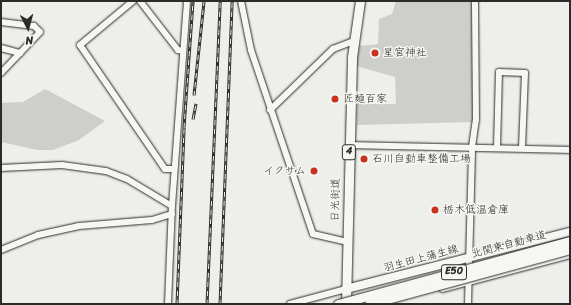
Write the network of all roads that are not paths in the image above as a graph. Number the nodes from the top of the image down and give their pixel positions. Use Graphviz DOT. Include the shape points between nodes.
graph roads {
  1 [pos="133,1"];
  2 [pos="140,1"];
  3 [pos="187,1"];
  4 [pos="241,1"];
  5 [pos="360,1"];
  6 [pos="475,1"];
  7 [pos="1,22"];
  8 [pos="354,41"];
  9 [pos="1,48"];
  10 [pos="183,51"];
  11 [pos="20,53"];
  12 [pos="1,73"];
  13 [pos="270,110"];
  14 [pos="349,145"];
  15 [pos="472,147"];
  16 [pos="497,148"];
  17 [pos="522,148"];
  18 [pos="570,150"];
  19 [pos="1,168"];
  20 [pos="174,169"];
  21 [pos="172,206"];
  22 [pos="172,214"];
  23 [pos="570,232"];
  24 [pos="570,241"];
  25 [pos="347,242"];
  26 [pos="570,249"];
  27 [pos="1,250"];
  28 [pos="570,254"];
  29 [pos="469,258"];
  30 [pos="468,282"];
  31 [pos="346,288"];
  32 [pos="168,304"];
  33 [pos="290,304"];
  34 [pos="338,304"];
  35 [pos="346,304"];
  36 [pos="368,304"];
  37 [pos="376,304"];
  38 [pos="468,304"];
  1 -- 20 [label="street" via="80,45 165,169"];
  2 -- 10 [label="street" via="178,50"];
  3 -- 10 [label="street"];
  4 -- 13 [label="street" via="251,50"];
  5 -- 8 [label="highway, 日光街道 / 4"];
  6 -- 15 [label="street" via="476,120"];
  7 -- 11 [label="street" via="34,26 40,32"];
  8 -- 13 [label="street" via="333,49"];
  8 -- 14 [label="highway, 日光街道 / 4"];
  9 -- 11 [label="street"];
  10 -- 20 [label="street"];
  11 -- 12 [label="street"];
  13 -- 25 [label="street" via="313,234"];
  14 -- 15 [label="street"];
  14 -- 25 [label="highway, 日光街道 / 4"];
  15 -- 16 [label="street"];
  15 -- 29 [label="street"];
  16 -- 17 [label="street"];
  16 -- 17 [label="street" via="499,72 525,73"];
  17 -- 18 [label="street"];
  19 -- 21 [label="street" via="62,165 106,171 127,179"];
  20 -- 21 [label="street"];
  21 -- 22 [label="street"];
  22 -- 27 [label="street" via="152,220 79,226 38,235"];
  22 -- 32 [label="street"];
  23 -- 29 [label="main road, 羽生田上蒲生線"];
  24 -- 34 [label="highway, 北関東自動車道 / E50, bridge"];
  25 -- 31 [label="highway, 日光街道 / 4"];
  26 -- 36 [label="highway, 北関東自動車道 / E50, bridge"];
  28 -- 30 [label="main road"];
  29 -- 30 [label="street"];
  29 -- 31 [label="main road, 羽生田上蒲生線"];
  30 -- 37 [label="main road"];
  30 -- 38 [label="street"];
  31 -- 33 [label="street"];
  31 -- 35 [label="highway, 日光街道 / 4"];
}
